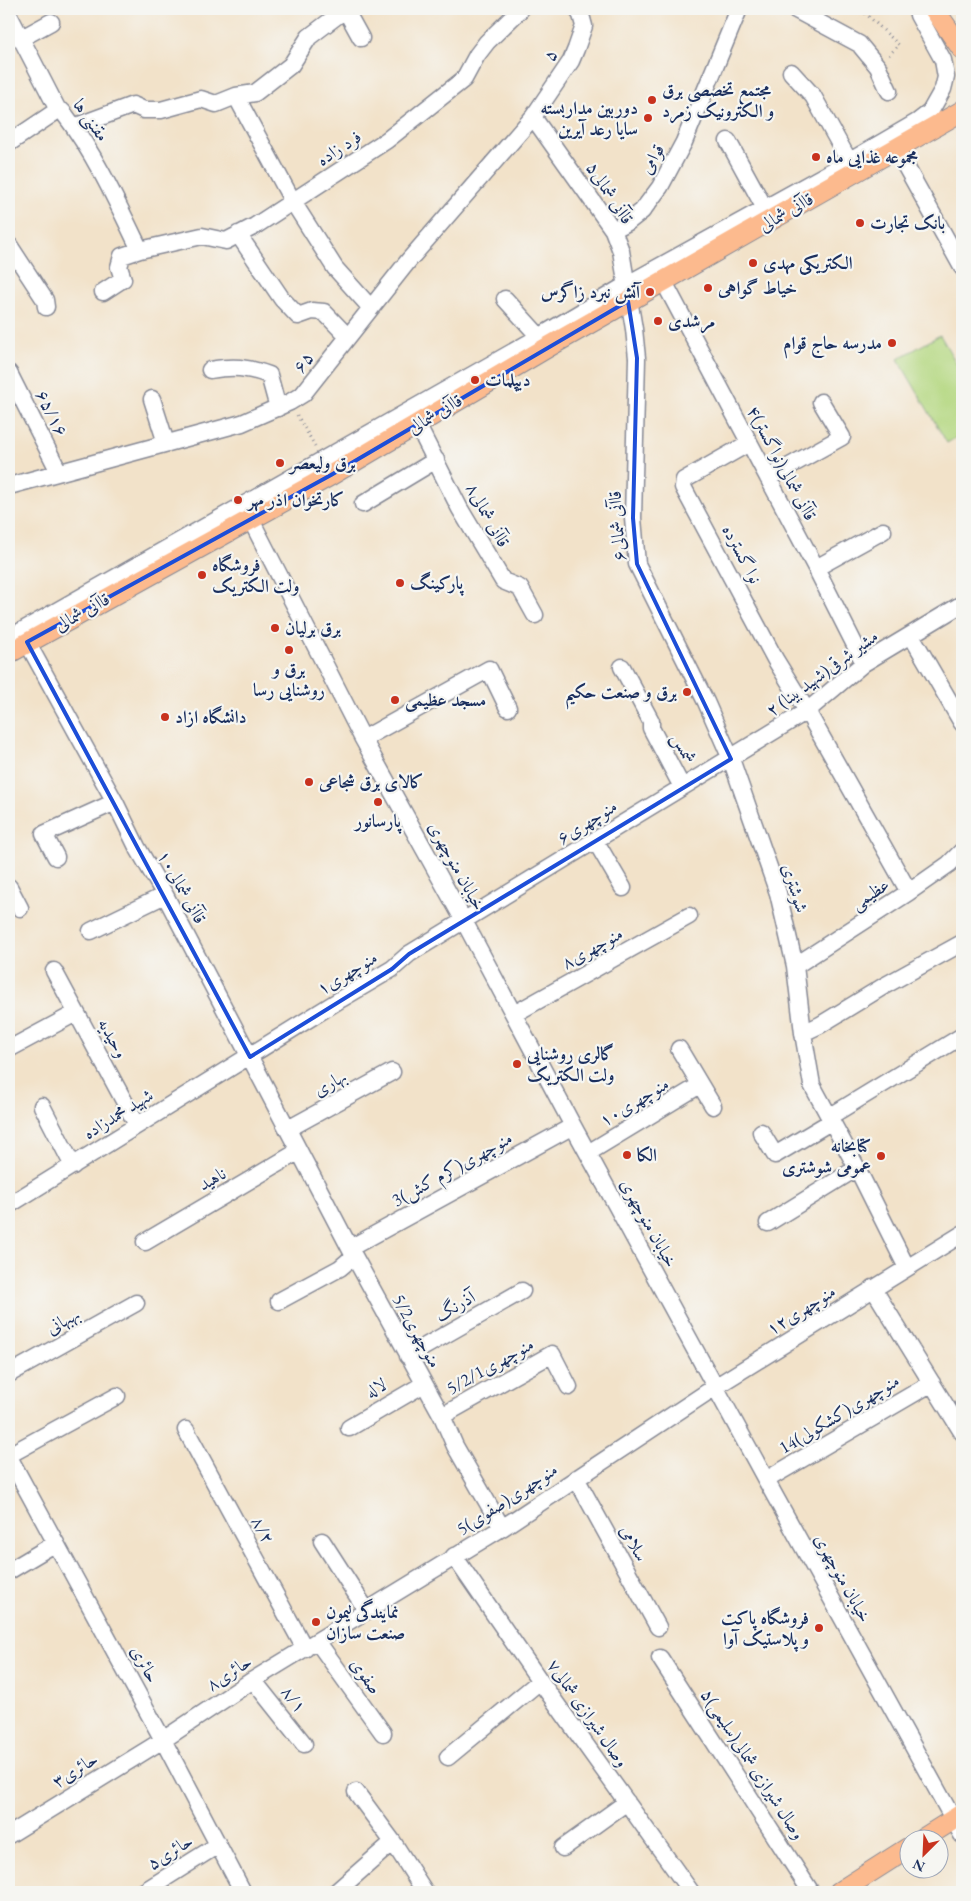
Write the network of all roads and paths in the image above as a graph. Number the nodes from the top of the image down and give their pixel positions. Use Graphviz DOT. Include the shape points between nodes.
graph roads {
  1 [pos="345,9"];
  2 [pos="521,9"];
  3 [pos="577,9"];
  4 [pos="739,9"];
  5 [pos="794,9"];
  6 [pos="864,9"];
  7 [pos="917,9"];
  8 [pos="934,9"];
  9 [pos="9,14"];
  10 [pos="51,22"];
  11 [pos="361,38"];
  12 [pos="20,39"];
  13 [pos="899,45"];
  14 [pos="962,49"];
  15 [pos="791,72"];
  16 [pos="888,91"];
  17 [pos="236,96"];
  18 [pos="58,110"];
  19 [pos="962,111"];
  20 [pos="533,117"];
  21 [pos="74,127"];
  22 [pos="728,141"];
  23 [pos="9,143"];
  24 [pos="896,148"];
  25 [pos="853,166"];
  26 [pos="293,202"];
  27 [pos="767,214"];
  28 [pos="614,230"];
  29 [pos="238,234"];
  30 [pos="9,245"];
  31 [pos="140,250"];
  32 [pos="962,267"];
  33 [pos="664,282"];
  34 [pos="103,292"];
  35 [pos="627,293"];
  36 [pos="505,299"];
  37 [pos="46,307"];
  38 [pos="370,307"];
  39 [pos="348,337"];
  40 [pos="543,342"];
  41 [pos="210,370"];
  42 [pos="9,374"];
  43 [pos="152,399"];
  44 [pos="821,402"];
  45 [pos="284,405"];
  46 [pos="417,424"];
  47 [pos="166,443"];
  48 [pos="749,443"];
  49 [pos="323,460"];
  50 [pos="436,460"];
  51 [pos="59,472"];
  52 [pos="768,478"];
  53 [pos="9,486"];
  54 [pos="363,504"];
  55 [pos="251,520"];
  56 [pos="883,530"];
  57 [pos="816,568"];
  58 [pos="962,604"];
  59 [pos="535,615"];
  60 [pos="912,635"];
  61 [pos="18,640"];
  62 [pos="9,653"];
  63 [pos="864,664"];
  64 [pos="622,667"];
  65 [pos="508,708"];
  66 [pos="807,711"];
  67 [pos="962,723"];
  68 [pos="364,738"];
  69 [pos="731,759"];
  70 [pos="682,787"];
  71 [pos="115,802"];
  72 [pos="596,840"];
  73 [pos="962,850"];
  74 [pos="56,857"];
  75 [pos="9,887"];
  76 [pos="623,888"];
  77 [pos="910,892"];
  78 [pos="165,895"];
  79 [pos="20,908"];
  80 [pos="689,916"];
  81 [pos="464,922"];
  82 [pos="91,931"];
  83 [pos="962,943"];
  84 [pos="795,966"];
  85 [pos="54,971"];
  86 [pos="76,1013"];
  87 [pos="514,1014"];
  88 [pos="803,1033"];
  89 [pos="962,1036"];
  90 [pos="9,1049"];
  91 [pos="679,1049"];
  92 [pos="250,1057"];
  93 [pos="392,1072"];
  94 [pos="700,1085"];
  95 [pos="42,1106"];
  96 [pos="712,1106"];
  97 [pos="830,1119"];
  98 [pos="138,1125"];
  99 [pos="573,1126"];
  100 [pos="288,1129"];
  101 [pos="761,1132"];
  102 [pos="299,1152"];
  103 [pos="588,1153"];
  104 [pos="73,1166"];
  105 [pos="857,1168"];
  106 [pos="9,1206"];
  107 [pos="768,1223"];
  108 [pos="962,1234"];
  109 [pos="145,1242"];
  110 [pos="352,1252"];
  111 [pos="907,1268"];
  112 [pos="873,1288"];
  113 [pos="522,1291"];
  114 [pos="279,1301"];
  115 [pos="136,1304"];
  116 [pos="408,1356"];
  117 [pos="9,1374"];
  118 [pos="932,1383"];
  119 [pos="424,1384"];
  120 [pos="570,1387"];
  121 [pos="715,1387"];
  122 [pos="116,1396"];
  123 [pos="442,1416"];
  124 [pos="349,1428"];
  125 [pos="186,1430"];
  126 [pos="962,1432"];
  127 [pos="9,1456"];
  128 [pos="576,1478"];
  129 [pos="766,1480"];
  130 [pos="502,1528"];
  131 [pos="322,1541"];
  132 [pos="56,1544"];
  133 [pos="454,1556"];
  134 [pos="9,1572"];
  135 [pos="367,1611"];
  136 [pos="658,1627"];
  137 [pos="311,1645"];
  138 [pos="660,1658"];
  139 [pos="253,1680"];
  140 [pos="540,1682"];
  141 [pos="383,1733"];
  142 [pos="163,1740"];
  143 [pos="304,1744"];
  144 [pos="448,1757"];
  145 [pos="356,1792"];
  146 [pos="627,1802"];
  147 [pos="959,1823"];
  148 [pos="947,1828"];
  149 [pos="9,1835"];
  150 [pos="393,1842"];
  151 [pos="218,1845"];
  152 [pos="563,1848"];
  153 [pos="898,1854"];
  154 [pos="142,1892"];
  155 [pos="243,1892"];
  156 [pos="336,1892"];
  157 [pos="425,1892"];
  158 [pos="691,1892"];
  159 [pos="811,1892"];
  160 [pos="839,1892"];
  1 -- 11 [label="street"];
  1 -- 17 [label="street" via="309,37 291,65 272,81 254,93"];
  2 -- 26 [label="street, فرد زاده" via="487,42 464,79 387,140"];
  3 -- 20 [label="street, ۵" via="584,26 574,55"];
  4 -- 28 [label="street, قوامی" via="684,142 660,187 642,211"];
  5 -- 16 [label="street" via="859,44 878,67"];
  6 -- 13 [label="path" via="863,12"];
  7 -- 25 [label="street" via="943,60 946,77 943,89 930,112"];
  8 -- 14 [label="main road"];
  9 -- 12 [label="street, مقننی ها"];
  10 -- 12 [label="street"];
  12 -- 18 [label="street, مقننی ها"];
  15 -- 25 [label="street" via="813,96"];
  17 -- 21 [label="street" via="216,104 201,99 160,110 144,110 133,104"];
  17 -- 26 [label="street"];
  18 -- 21 [label="street, مقننی ها"];
  18 -- 23 [label="street"];
  19 -- 24 [label="main road, قاآنی شمالی"];
  20 -- 28 [label="street, قاآنی شمالی۵"];
  20 -- 38 [label="street, ۶۵"];
  21 -- 31 [label="street, مقننی ها" via="100,169"];
  22 -- 27 [label="street"];
  24 -- 25 [label="main road, قاآنی شمالی"];
  24 -- 32 [label="street"];
  25 -- 27 [label="main road, قاآنی شمالی"];
  26 -- 29 [label="street, فرد زاده"];
  26 -- 38 [label="street" via="335,268"];
  27 -- 33 [label="main road, قاآنی شمالی"];
  27 -- 35 [label="street"];
  28 -- 35 [label="street, قاآنی شمالی۵" via="621,251"];
  29 -- 31 [label="street, فرد زاده" via="226,241 202,236"];
  29 -- 39 [label="street" via="282,299 298,316 312,311 324,312"];
  30 -- 37 [label="street" via="45,300"];
  31 -- 34 [label="street, فرد زاده" via="122,256 119,267 123,279"];
  33 -- 35 [label="main road, قاآنی شمالی"];
  33 -- 48 [label="street, ۴قاآنی شمالی(نواگستر)"];
  35 -- 40 [label="main road, قاآنی شمالی"];
  35 -- 69 [label="street, قاآنی شمالی۶" via="637,358 633,518 637,564"];
  36 -- 40 [label="street"];
  38 -- 39 [label="street, ۶۵"];
  39 -- 45 [label="street, ۶۵" via="303,394"];
  40 -- 46 [label="main road, قاآنی شمالی"];
  40 -- 49 [label="street"];
  41 -- 45 [label="street" via="249,368 269,374"];
  42 -- 51 [label="street, ۶۵/۱۶"];
  43 -- 47 [label="street"];
  44 -- 52 [label="street" via="842,437"];
  45 -- 47 [label="street, ۶۵" via="242,423"];
  45 -- 49 [label="path"];
  46 -- 50 [label="street, قاآنی شمالی۸"];
  46 -- 55 [label="main road, قاآنی شمالی"];
  47 -- 51 [label="street, ۶۵"];
  48 -- 52 [label="street, ۴قاآنی شمالی(نواگستر)"];
  48 -- 66 [label="street, نوا گسترده" via="684,480 683,487 775,659"];
  49 -- 61 [label="street"];
  50 -- 54 [label="street"];
  50 -- 59 [label="street, قاآنی شمالی۸" via="460,509 503,581 520,588"];
  51 -- 53 [label="street, ۶۵"];
  52 -- 57 [label="street, ۴قاآنی شمالی(نواگستر)"];
  55 -- 61 [label="main road, قاآنی شمالی"];
  55 -- 68 [label="street, خیابان منوچهری"];
  56 -- 57 [label="street"];
  57 -- 63 [label="street, ۴قاآنی شمالی(نواگستر)"];
  58 -- 60 [label="street, ۲ مشیر شرقی(شهید بینا)"];
  60 -- 63 [label="street, ۲ مشیر شرقی(شهید بینا)"];
  60 -- 67 [label="street"];
  61 -- 62 [label="main road, قاآنی شمالی"];
  61 -- 71 [label="street, قاآنی شمالی۱۰"];
  63 -- 66 [label="street, ۲ مشیر شرقی(شهید بینا)"];
  64 -- 70 [label="street, شمس"];
  65 -- 68 [label="street" via="489,670"];
  66 -- 69 [label="street, ۲ مشیر شرقی(شهید بینا)"];
  66 -- 77 [label="street"];
  68 -- 81 [label="street, خیابان منوچهری"];
  69 -- 70 [label="street, منوچهری۶"];
  69 -- 84 [label="street, شوشتری" via="778,893"];
  70 -- 72 [label="street, منوچهری۶"];
  71 -- 74 [label="street" via="44,834"];
  71 -- 78 [label="street, قاآنی شمالی۱۰"];
  72 -- 76 [label="street"];
  72 -- 81 [label="street, منوچهری۶"];
  73 -- 77 [label="street, عظیمی" via="949,864"];
  75 -- 79 [label="street"];
  77 -- 84 [label="street, عظیمی"];
  78 -- 82 [label="street"];
  78 -- 92 [label="street, قاآنی شمالی۱۰"];
  80 -- 87 [label="street, منوچهری۸"];
  81 -- 87 [label="street, خیابان منوچهری"];
  81 -- 92 [label="street, منوچهری۱"];
  83 -- 88 [label="street"];
  84 -- 88 [label="street, شوشتری"];
  85 -- 86 [label="street, وحیدیه"];
  86 -- 90 [label="street"];
  86 -- 98 [label="street, وحیدیه"];
  87 -- 99 [label="street, خیابان منوچهری"];
  88 -- 97 [label="street, شوشتری" via="812,1085"];
  89 -- 97 [label="street"];
  91 -- 94 [label="street"];
  92 -- 98 [label="street, شهید محمدزاده"];
  92 -- 100 [label="street, قاآنی شمالی۱۰"];
  93 -- 100 [label="street, بهاری"];
  94 -- 96 [label="street"];
  94 -- 103 [label="street, منوچهری۱۰"];
  95 -- 104 [label="street"];
  97 -- 101 [label="street" via="775,1155"];
  97 -- 105 [label="street, شوشتری"];
  98 -- 104 [label="street, شهید محمدزاده"];
  99 -- 103 [label="street, خیابان منوچهری"];
  99 -- 110 [label="street, 3منوچهری(کرم کش)"];
  100 -- 102 [label="street, قاآنی شمالی۱۰"];
  102 -- 109 [label="street, ناهید"];
  102 -- 110 [label="street, 5/2منوچهری"];
  103 -- 121 [label="street, خیابان منوچهری"];
  104 -- 106 [label="street, شهید محمدزاده"];
  105 -- 107 [label="street"];
  105 -- 111 [label="street, شوشتری"];
  108 -- 111 [label="street, منوچهری۱۲"];
  110 -- 114 [label="street, 3منوچهری(کرم کش)" via="340,1268"];
  110 -- 116 [label="street, 5/2منوچهری"];
  111 -- 112 [label="street, منوچهری۱۲"];
  112 -- 118 [label="street"];
  112 -- 121 [label="street, منوچهری۱۲"];
  113 -- 116 [label="street, آذرنگ"];
  115 -- 117 [label="street, بهبهانی"];
  116 -- 119 [label="street, 5/2منوچهری"];
  118 -- 126 [label="street"];
  118 -- 129 [label="street, 14منوچهری(کشکولی)"];
  119 -- 123 [label="street, 5/2منوچهری"];
  119 -- 124 [label="street, لاله"];
  120 -- 123 [label="street, 5/2/1منوچهری" via="552,1354"];
  121 -- 128 [label="street, 5منوچهری(صفوی)"];
  121 -- 129 [label="street, خیابان منوچهری"];
  122 -- 127 [label="street"];
  123 -- 130 [label="street, 5/2منوچهری" via="455,1446"];
  125 -- 137 [label="street, ۸/۲"];
  127 -- 132 [label="street, حائری"];
  128 -- 130 [label="street, 5منوچهری(صفوی)"];
  128 -- 136 [label="street, سلامی"];
  129 -- 147 [label="street, خیابان منوچهری"];
  130 -- 133 [label="street, 5منوچهری(صفوی)"];
  131 -- 135 [label="street"];
  132 -- 134 [label="street"];
  132 -- 142 [label="street, حائری"];
  133 -- 135 [label="street, 5منوچهری(صفوی)"];
  133 -- 140 [label="street, وصال شیرازی شمالی۷"];
  135 -- 137 [label="street, 5منوچهری(صفوی)"];
  137 -- 139 [label="street, حائری۸"];
  137 -- 141 [label="street, صفوی"];
  138 -- 159 [label="street, ۵وصال شیرازی شمالی(سلیمی)"];
  139 -- 142 [label="street, حائری۸"];
  139 -- 143 [label="street, ۸/۱"];
  140 -- 144 [label="street"];
  140 -- 146 [label="street, وصال شیرازی شمالی۷"];
  142 -- 149 [label="street, حائری۳"];
  142 -- 151 [label="street, حائری"];
  145 -- 150 [label="street"];
  146 -- 152 [label="street"];
  146 -- 158 [label="street, وصال شیرازی شمالی۷"];
  147 -- 148 [label="main road"];
  150 -- 156 [label="street"];
  150 -- 157 [label="street"];
  151 -- 154 [label="street, حائری۵"];
  151 -- 155 [label="street, حائری"];
  153 -- 160 [label="main road"];
}
